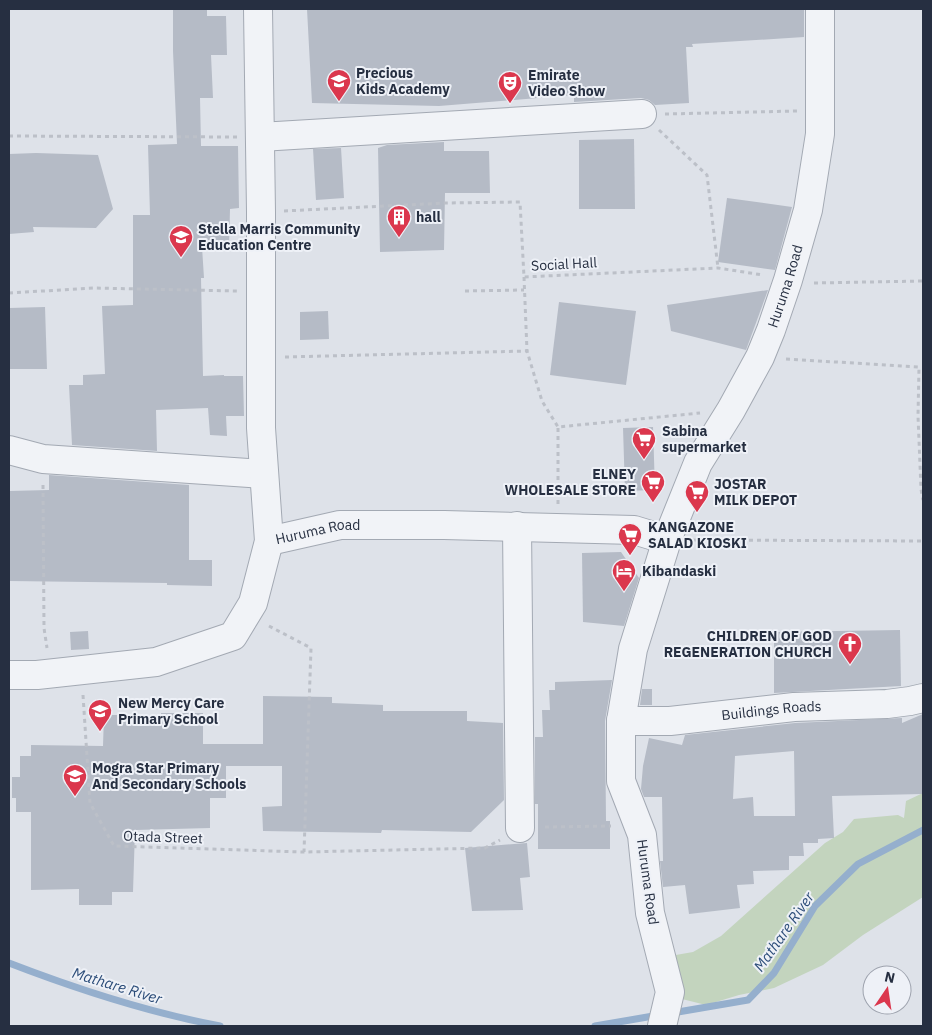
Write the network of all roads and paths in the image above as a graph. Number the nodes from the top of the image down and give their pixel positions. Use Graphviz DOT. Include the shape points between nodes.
graph roads {
  1 [pos="258,9"];
  2 [pos="820,9"];
  3 [pos="820,110"];
  4 [pos="642,114"];
  5 [pos="9,136"];
  6 [pos="260,137"];
  7 [pos="261,212"];
  8 [pos="718,268"];
  9 [pos="524,277"];
  10 [pos="801,280"];
  11 [pos="923,280"];
  12 [pos="524,290"];
  13 [pos="465,291"];
  14 [pos="261,292"];
  15 [pos="9,293"];
  16 [pos="527,351"];
  17 [pos="760,357"];
  18 [pos="261,358"];
  19 [pos="921,367"];
  20 [pos="731,410"];
  21 [pos="558,427"];
  22 [pos="9,450"];
  23 [pos="44,459"];
  24 [pos="264,474"];
  25 [pos="923,500"];
  26 [pos="517,526"];
  27 [pos="558,527"];
  28 [pos="667,540"];
  29 [pos="269,541"];
  30 [pos="923,541"];
  31 [pos="245,616"];
  32 [pos="66,672"];
  33 [pos="9,675"];
  34 [pos="923,698"];
  35 [pos="621,721"];
  36 [pos="612,826"];
  37 [pos="520,828"];
  38 [pos="304,852"];
  39 [pos="662,1025"];
  1 -- 6 [label="street"];
  2 -- 3 [label="street, Huruma Road"];
  3 -- 4 [label="path"];
  3 -- 10 [label="street, Huruma Road" via="820,134"];
  4 -- 6 [label="street"];
  4 -- 8 [label="path" via="707,174"];
  5 -- 6 [label="path"];
  6 -- 7 [label="street"];
  7 -- 9 [label="path, Social Hall" via="520,202"];
  7 -- 14 [label="street"];
  8 -- 9 [label="path, Social Hall"];
  8 -- 10 [label="path, Social Hall"];
  9 -- 12 [label="path"];
  10 -- 11 [label="path, Social Hall"];
  10 -- 17 [label="street, Huruma Road" via="771,330"];
  12 -- 13 [label="path"];
  12 -- 16 [label="path"];
  14 -- 15 [label="path" via="94,288"];
  14 -- 18 [label="street"];
  16 -- 18 [label="path"];
  16 -- 21 [label="path" via="542,401"];
  17 -- 19 [label="path"];
  17 -- 20 [label="street, Huruma Road"];
  18 -- 24 [label="street"];
  19 -- 25 [label="path" via="918,416"];
  20 -- 21 [label="path"];
  20 -- 28 [label="street, Huruma Road" via="698,463"];
  21 -- 27 [label="path"];
  22 -- 23 [label="street"];
  23 -- 24 [label="street"];
  23 -- 32 [label="path" via="44,628 48,654"];
  24 -- 29 [label="street"];
  26 -- 27 [label="street, Huruma Road"];
  26 -- 29 [label="street, Huruma Road" via="340,525"];
  26 -- 37 [label="street"];
  27 -- 28 [label="street, Huruma Road" via="634,530"];
  28 -- 30 [label="path"];
  28 -- 35 [label="street, Huruma Road" via="633,649"];
  29 -- 31 [label="street, Huruma Road" via="253,603"];
  31 -- 32 [label="street, Huruma Road" via="233,636 156,662"];
  31 -- 38 [label="path" via="312,648"];
  32 -- 33 [label="street, Huruma Road"];
  32 -- 38 [label="path, Otada Street" via="82,681 90,803 114,846"];
  34 -- 35 [label="street, Buildings Roads" via="910,702 794,707 670,721"];
  35 -- 39 [label="street, Huruma Road" via="621,781 642,835 650,913 670,992"];
  36 -- 37 [label="path, Otada Street"];
  37 -- 38 [label="path, Otada Street" via="486,848"];
}
